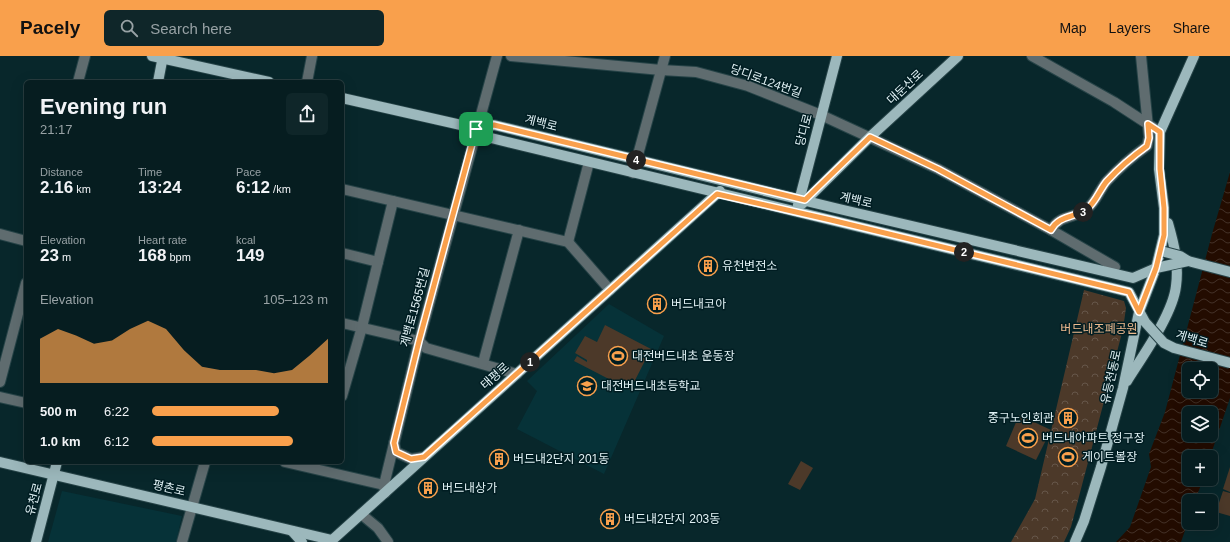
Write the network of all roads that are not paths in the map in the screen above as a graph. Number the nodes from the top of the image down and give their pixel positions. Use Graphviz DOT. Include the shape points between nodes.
graph roads {
  1 [pos="85,56"];
  2 [pos="152,56"];
  3 [pos="312,56"];
  4 [pos="497,56"];
  5 [pos="511,56"];
  6 [pos="664,56"];
  7 [pos="837,56"];
  8 [pos="958,56"];
  9 [pos="1032,56"];
  10 [pos="1141,56"];
  11 [pos="1194,56"];
  12 [pos="163,57"];
  13 [pos="661,70"];
  14 [pos="79,80"];
  15 [pos="158,80"];
  16 [pos="261,80"];
  17 [pos="307,80"];
  18 [pos="344,98"];
  19 [pos="821,115"];
  20 [pos="1148,124"];
  21 [pos="476,129"];
  22 [pos="1160,132"];
  23 [pos="870,137"];
  24 [pos="637,160"];
  25 [pos="590,162"];
  26 [pos="634,173"];
  27 [pos="730,181"];
  28 [pos="344,189"];
  29 [pos="717,194"];
  30 [pos="802,200"];
  31 [pos="393,201"];
  32 [pos="1164,208"];
  33 [pos="796,211"];
  34 [pos="454,215"];
  35 [pos="519,230"];
  36 [pos="1051,230"];
  37 [pos="0,234"];
  38 [pos="24,240"];
  39 [pos="568,242"];
  40 [pos="1161,251"];
  41 [pos="344,254"];
  42 [pos="1188,261"];
  43 [pos="378,262"];
  44 [pos="1115,267"];
  45 [pos="1156,268"];
  46 [pos="1230,272"];
  47 [pos="610,290"];
  48 [pos="24,291"];
  49 [pos="1139,312"];
  50 [pos="344,323"];
  51 [pos="362,327"];
  52 [pos="419,341"];
  53 [pos="483,363"];
  54 [pos="1230,363"];
  55 [pos="517,374"];
  56 [pos="0,382"];
  57 [pos="344,382"];
  58 [pos="1123,388"];
  59 [pos="0,397"];
  60 [pos="24,403"];
  61 [pos="394,443"];
  62 [pos="424,457"];
  63 [pos="0,462"];
  64 [pos="56,464"];
  65 [pos="204,464"];
  66 [pos="304,464"];
  67 [pos="324,466"];
  68 [pos="54,474"];
  69 [pos="384,489"];
  70 [pos="191,507"];
  71 [pos="361,514"];
  72 [pos="292,531"];
  73 [pos="331,541"];
  74 [pos="36,542"];
  75 [pos="182,542"];
  76 [pos="302,542"];
  77 [pos="388,542"];
  78 [pos="1075,542"];
  1 -- 14 [label="street"];
  2 -- 12 [label="main road"];
  3 -- 17 [label="street"];
  4 -- 21 [label="street, 계백로1565번길"];
  5 -- 13 [label="street, 당디로124번길"];
  6 -- 13 [label="street"];
  7 -- 19 [label="main road, 당디로"];
  8 -- 23 [label="main road, 대둔산로"];
  9 -- 20 [label="street"];
  10 -- 20 [label="street"];
  11 -- 22 [label="main road, 유등천동로"];
  12 -- 15 [label="main road"];
  12 -- 16 [label="main road"];
  13 -- 19 [label="street, 당디로124번길" via="696,72 748,86"];
  13 -- 24 [label="street"];
  18 -- 21 [label="main road, 계백로"];
  19 -- 23 [label="street"];
  19 -- 30 [label="main road, 당디로"];
  20 -- 22 [label="street"];
  20 -- 36 [label="street" via="1147,146 1106,182 1088,209 1062,218 1055,222"];
  21 -- 24 [label="main road, 계백로" via="494,125"];
  21 -- 25 [label="main road, 계백로" via="491,138"];
  21 -- 34 [label="street, 계백로1565번길"];
  22 -- 32 [label="main road, 유등천동로"];
  23 -- 30 [label="main road, 대둔산로"];
  23 -- 36 [label="street" via="938,169"];
  24 -- 26 [label="street"];
  24 -- 27 [label="main road, 계백로"];
  25 -- 26 [label="main road, 계백로"];
  25 -- 39 [label="street"];
  26 -- 29 [label="main road, 계백로"];
  27 -- 29 [label="main road, 태평로"];
  27 -- 30 [label="main road, 계백로"];
  28 -- 31 [label="street"];
  29 -- 33 [label="main road, 계백로"];
  29 -- 47 [label="main road, 태평로"];
  30 -- 33 [label="main road, 당디로"];
  30 -- 45 [label="main road, 계백로" via="1133,278"];
  31 -- 34 [label="street"];
  31 -- 43 [label="street"];
  32 -- 40 [label="main road, 유등천동로"];
  32 -- 58 [label="main road" via="1177,263 1176,288 1170,307"];
  33 -- 49 [label="main road, 계백로" via="1129,292"];
  34 -- 35 [label="street"];
  34 -- 52 [label="street, 계백로1565번길"];
  35 -- 39 [label="street"];
  35 -- 53 [label="street"];
  36 -- 44 [label="street"];
  37 -- 38 [label="street"];
  39 -- 47 [label="street"];
  40 -- 42 [label="main road, bridge"];
  40 -- 45 [label="main road, 유등천동로"];
  41 -- 43 [label="street"];
  42 -- 45 [label="main road, 계백로, bridge"];
  42 -- 46 [label="main road, 계백로"];
  43 -- 51 [label="street"];
  45 -- 49 [label="main road, 유등천동로"];
  47 -- 55 [label="main road, 태평로"];
  48 -- 56 [label="street"];
  49 -- 54 [label="main road, 계백로, bridge" via="1164,343"];
  49 -- 58 [label="main road, 유등천동로"];
  50 -- 51 [label="street"];
  51 -- 52 [label="street"];
  51 -- 57 [label="street"];
  52 -- 53 [label="street" via="426,348"];
  52 -- 61 [label="street, 계백로1565번길"];
  53 -- 55 [label="street"];
  55 -- 62 [label="main road, 태평로"];
  58 -- 78 [label="main road, 유등천동로" via="1086,514"];
  59 -- 60 [label="street"];
  61 -- 62 [label="street" via="396,452 411,459"];
  61 -- 69 [label="street, 계백로1565번길"];
  62 -- 69 [label="main road, 태평로"];
  63 -- 68 [label="main road, 평촌로"];
  64 -- 68 [label="main road, 유천로"];
  65 -- 70 [label="street"];
  66 -- 67 [label="street"];
  67 -- 69 [label="street"];
  68 -- 70 [label="main road, 평촌로"];
  68 -- 74 [label="main road, 유천로"];
  69 -- 71 [label="main road, 태평로"];
  70 -- 72 [label="main road, 평촌로"];
  70 -- 75 [label="street"];
  71 -- 73 [label="main road, 태평로"];
  71 -- 77 [label="street" via="378,528"];
  72 -- 73 [label="main road, 평촌로"];
  72 -- 76 [label="main road"];
}
